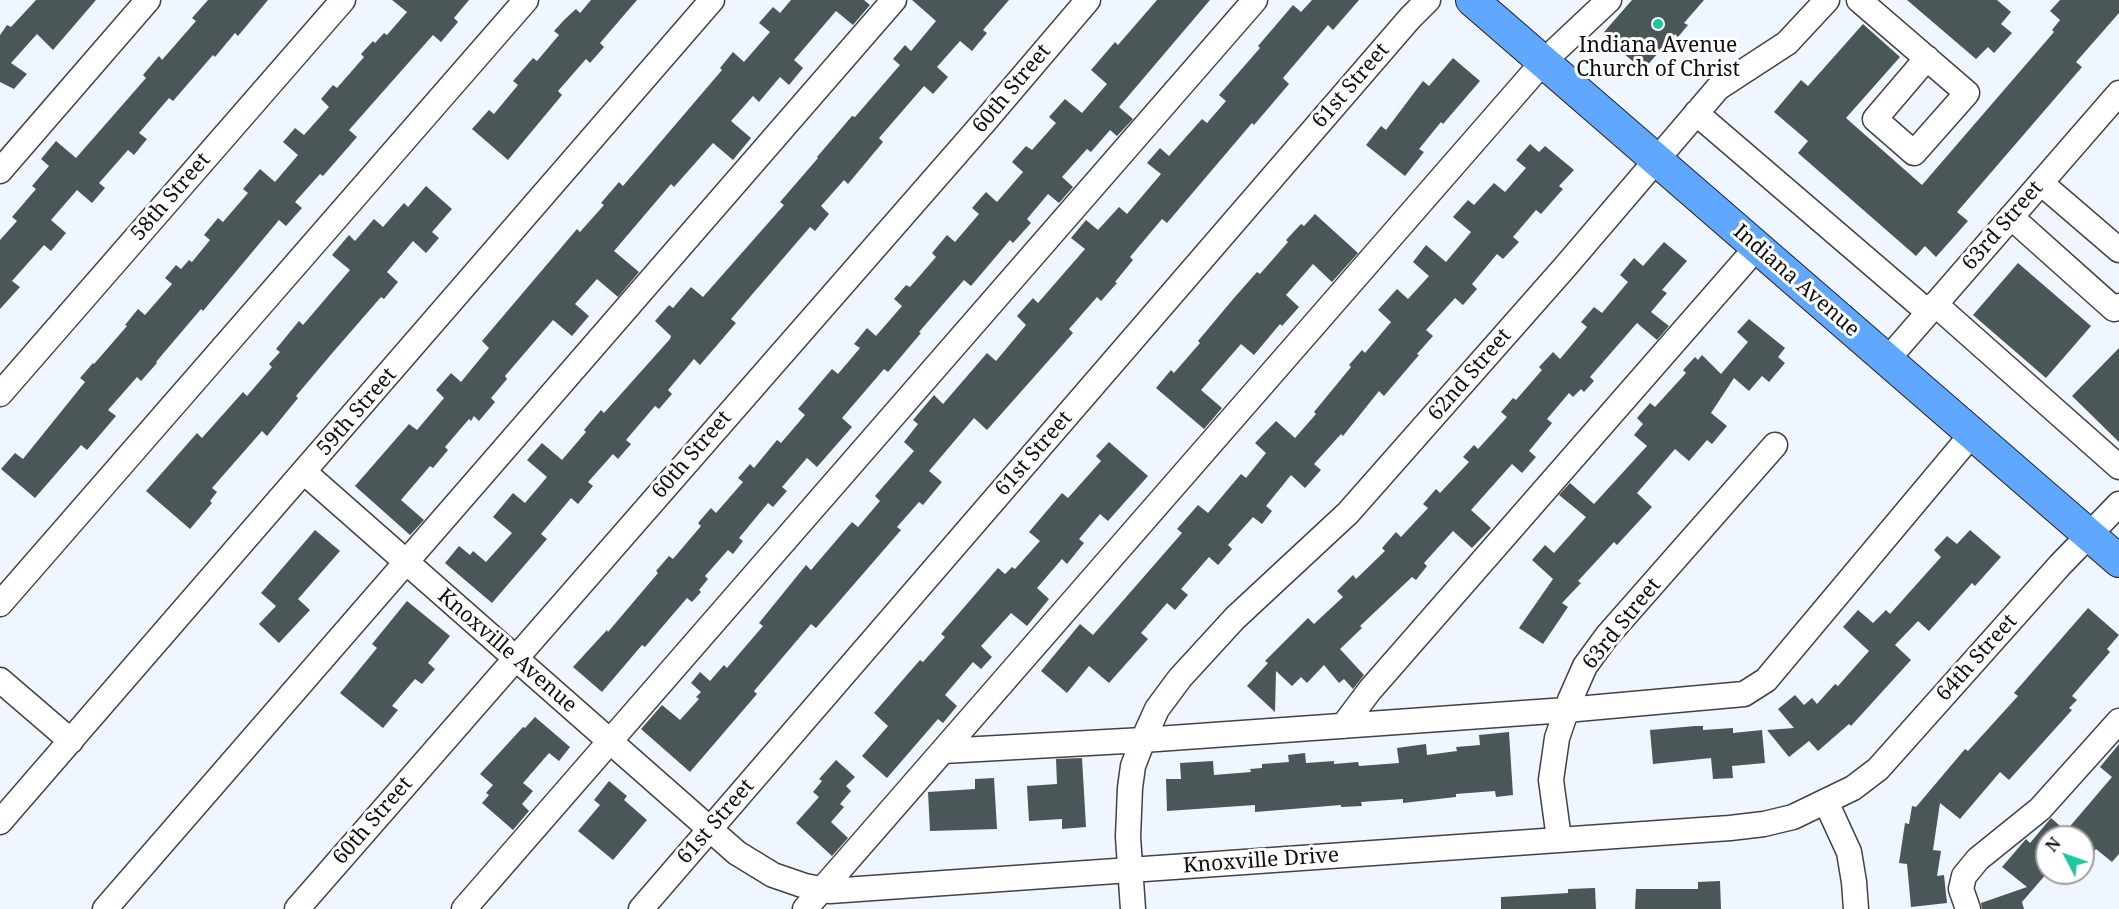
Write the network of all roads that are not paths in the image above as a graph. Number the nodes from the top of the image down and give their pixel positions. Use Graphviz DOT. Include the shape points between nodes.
graph roads {
  1 [pos="148,0"];
  2 [pos="343,0"];
  3 [pos="526,0"];
  4 [pos="712,0"];
  5 [pos="894,0"];
  6 [pos="1088,0"];
  7 [pos="1255,0"];
  8 [pos="1428,0"];
  9 [pos="1472,0"];
  10 [pos="1609,0"];
  11 [pos="1827,0"];
  12 [pos="1859,0"];
  13 [pos="1927,58"];
  14 [pos="1543,62"];
  15 [pos="2119,93"];
  16 [pos="1696,113"];
  17 [pos="1656,159"];
  18 [pos="0,171"];
  19 [pos="2041,183"];
  20 [pos="2011,217"];
  21 [pos="1757,247"];
  22 [pos="2119,250"];
  23 [pos="2119,306"];
  24 [pos="1932,308"];
  25 [pos="1887,360"];
  26 [pos="0,394"];
  27 [pos="1972,434"];
  28 [pos="1775,445"];
  29 [pos="2119,467"];
  30 [pos="304,472"];
  31 [pos="2119,504"];
  32 [pos="2089,535"];
  33 [pos="406,561"];
  34 [pos="2119,561"];
  35 [pos="0,604"];
  36 [pos="515,657"];
  37 [pos="0,680"];
  38 [pos="1566,710"];
  39 [pos="2119,721"];
  40 [pos="1343,726"];
  41 [pos="1143,740"];
  42 [pos="71,741"];
  43 [pos="610,741"];
  44 [pos="943,751"];
  45 [pos="1826,802"];
  46 [pos="0,822"];
  47 [pos="710,829"];
  48 [pos="1559,839"];
  49 [pos="1130,870"];
  50 [pos="822,890"];
  51 [pos="105,909"];
  52 [pos="297,909"];
  53 [pos="465,909"];
  54 [pos="641,909"];
  55 [pos="805,909"];
  56 [pos="1133,909"];
  57 [pos="1856,909"];
  58 [pos="1968,909"];
  1 -- 18 [label="street"];
  2 -- 26 [label="street, 58th Street"];
  3 -- 35 [label="street"];
  4 -- 30 [label="street, 59th Street"];
  5 -- 33 [label="street"];
  6 -- 36 [label="street, 60th Street"];
  7 -- 43 [label="street"];
  8 -- 47 [label="street, 61st Street"];
  9 -- 14 [label="main road, Indiana Avenue"];
  10 -- 14 [label="street"];
  11 -- 16 [label="street, 62nd Street" via="1787,43 1718,88"];
  12 -- 13 [label="street"];
  14 -- 17 [label="main road, Indiana Avenue"];
  14 -- 44 [label="street"];
  15 -- 19 [label="street, 63rd Street"];
  16 -- 17 [label="street, 62nd Street"];
  16 -- 24 [label="street"];
  17 -- 21 [label="main road, Indiana Avenue"];
  17 -- 41 [label="street, 62nd Street" via="1348,513 1235,618 1180,678 1157,708"];
  19 -- 20 [label="street, 63rd Street"];
  19 -- 22 [label="street"];
  20 -- 23 [label="street" via="2114,309"];
  20 -- 24 [label="street, 63rd Street"];
  21 -- 25 [label="main road, Indiana Avenue"];
  21 -- 40 [label="street" via="1370,690"];
  24 -- 25 [label="street, 63rd Street"];
  24 -- 29 [label="street"];
  25 -- 27 [label="main road, Indiana Avenue"];
  27 -- 32 [label="main road, Indiana Avenue"];
  27 -- 38 [label="street" via="1759,685 1744,694"];
  28 -- 38 [label="street, 63rd Street" via="1607,636 1585,666"];
  30 -- 33 [label="street, Knoxville Avenue"];
  30 -- 42 [label="street, 59th Street"];
  31 -- 32 [label="street, 64th Street"];
  32 -- 34 [label="main road, Indiana Avenue"];
  32 -- 45 [label="street, 64th Street" via="1878,769"];
  33 -- 36 [label="street, Knoxville Avenue"];
  33 -- 51 [label="street"];
  36 -- 43 [label="street, Knoxville Avenue"];
  36 -- 52 [label="street, 60th Street"];
  37 -- 42 [label="street"];
  38 -- 40 [label="street"];
  38 -- 48 [label="street, 63rd Street" via="1551,780"];
  39 -- 58 [label="street" via="2040,809 1971,867 1961,889"];
  40 -- 41 [label="street"];
  41 -- 44 [label="street"];
  41 -- 49 [label="street, 62nd Street" via="1130,788"];
  42 -- 46 [label="street, 59th Street"];
  43 -- 47 [label="street, Knoxville Avenue"];
  43 -- 53 [label="street"];
  44 -- 50 [label="street"];
  45 -- 48 [label="street, Knoxville Drive" via="1793,817 1764,824"];
  45 -- 57 [label="street" via="1849,852"];
  47 -- 50 [label="street, Knoxville Drive" via="737,853 773,875"];
  47 -- 54 [label="street, 61st Street"];
  48 -- 49 [label="street, Knoxville Drive"];
  49 -- 50 [label="street, Knoxville Drive"];
  49 -- 56 [label="street, 62nd Street"];
  50 -- 55 [label="street"];
}
